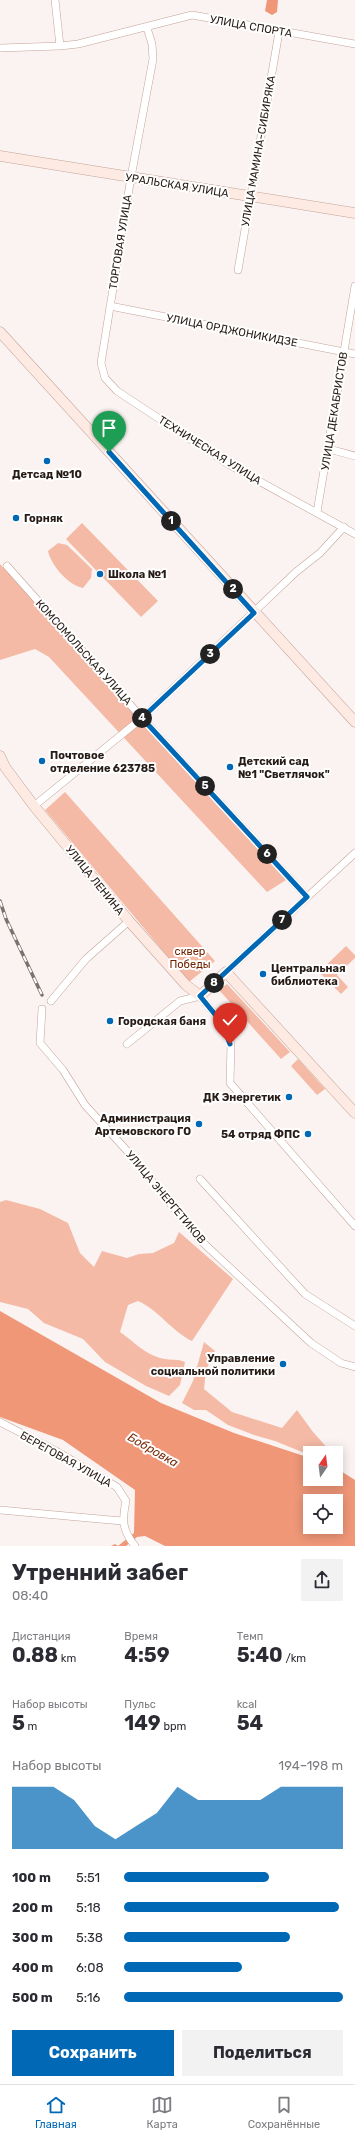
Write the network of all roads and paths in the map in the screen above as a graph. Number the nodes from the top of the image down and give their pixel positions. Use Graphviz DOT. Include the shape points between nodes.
graph roads {
  1 [pos="55,0"];
  2 [pos="147,28"];
  3 [pos="279,32"];
  4 [pos="355,44"];
  5 [pos="60,46"];
  6 [pos="0,48"];
  7 [pos="0,156"];
  8 [pos="131,177"];
  9 [pos="250,197"];
  10 [pos="355,212"];
  11 [pos="238,270"];
  12 [pos="355,286"];
  13 [pos="354,301"];
  14 [pos="110,306"];
  15 [pos="0,332"];
  16 [pos="343,351"];
  17 [pos="355,354"];
  18 [pos="101,363"];
  19 [pos="329,449"];
  20 [pos="355,456"];
  21 [pos="317,512"];
  22 [pos="344,527"];
  23 [pos="355,534"];
  24 [pos="7,566"];
  25 [pos="254,613"];
  26 [pos="142,718"];
  27 [pos="355,722"];
  28 [pos="0,756"];
  29 [pos="34,806"];
  30 [pos="355,853"];
  31 [pos="307,897"];
  32 [pos="129,922"];
  33 [pos="226,972"];
  34 [pos="200,996"];
  35 [pos="51,1001"];
  36 [pos="42,1010"];
  37 [pos="127,1044"];
  38 [pos="355,1113"];
  39 [pos="200,1180"];
  40 [pos="355,1226"];
  41 [pos="355,1326"];
  42 [pos="355,1366"];
  43 [pos="0,1422"];
  44 [pos="0,1510"];
  45 [pos="122,1521"];
  46 [pos="132,1542"];
  1 -- 5 [label="street"];
  2 -- 3 [label="street, УЛИЦА СПОРТА" via="192,15"];
  2 -- 5 [label="street, УЛИЦА СПОРТА"];
  2 -- 8 [label="street, ТОРГОВАЯ УЛИЦА" via="153,59"];
  3 -- 4 [label="street, УЛИЦА СПОРТА"];
  3 -- 9 [label="street, УЛИЦА МАМИНА-СИБИРЯКА"];
  5 -- 6 [label="street, УЛИЦА СПОРТА"];
  7 -- 8 [label="street, УРАЛЬСКАЯ УЛИЦА"];
  8 -- 9 [label="street, УРАЛЬСКАЯ УЛИЦА"];
  8 -- 14 [label="street, ТОРГОВАЯ УЛИЦА"];
  9 -- 10 [label="street, УРАЛЬСКАЯ УЛИЦА"];
  9 -- 11 [label="street, УЛИЦА МАМИНА-СИБИРЯКА"];
  12 -- 13 [label="street, УЛИЦА ДЕКАБРИСТОВ"];
  13 -- 16 [label="street, УЛИЦА ДЕКАБРИСТОВ"];
  14 -- 16 [label="street, УЛИЦА ОРДЖОНИКИДЗЕ"];
  14 -- 18 [label="street, ТОРГОВАЯ УЛИЦА"];
  15 -- 25 [label="street"];
  16 -- 17 [label="street, УЛИЦА ОРДЖОНИКИДЗЕ"];
  16 -- 19 [label="street, УЛИЦА ДЕКАБРИСТОВ"];
  18 -- 21 [label="street, ТЕХНИЧЕСКАЯ УЛИЦА" via="105,378 117,391 228,464"];
  19 -- 20 [label="street"];
  19 -- 21 [label="street, УЛИЦА ДЕКАБРИСТОВ"];
  21 -- 22 [label="street, ТЕХНИЧЕСКАЯ УЛИЦА"];
  22 -- 23 [label="street, ТЕХНИЧЕСКАЯ УЛИЦА"];
  22 -- 25 [label="street" via="320,553 296,572"];
  24 -- 26 [label="street, КОМСОМОЛЬСКАЯ УЛИЦА"];
  25 -- 26 [label="street"];
  25 -- 27 [label="street"];
  26 -- 29 [label="street"];
  26 -- 31 [label="street, КОМСОМОЛЬСКАЯ УЛИЦА"];
  28 -- 29 [label="street, УЛИЦА ЛЕНИНА" via="5,767"];
  29 -- 32 [label="street, УЛИЦА ЛЕНИНА"];
  30 -- 31 [label="street"];
  31 -- 33 [label="street"];
  32 -- 34 [label="street, УЛИЦА ЛЕНИНА" via="186,985"];
  32 -- 35 [label="street" via="86,959"];
  33 -- 34 [label="street"];
  33 -- 38 [label="street"];
  34 -- 37 [label="street" via="180,1000"];
  34 -- 40 [label="street" via="222,1023 230,1044 230,1083"];
  36 -- 42 [label="street, УЛИЦА ЭНЕРГЕТИКОВ" via="40,1043 63,1070 85,1105 130,1154 199,1239 311,1343 341,1363"];
  39 -- 41 [label="street" via="305,1294"];
  43 -- 45 [label="street, БЕРЕГОВАЯ УЛИЦА" via="117,1487 126,1501"];
  44 -- 45 [label="street"];
  45 -- 46 [label="street"];
}
